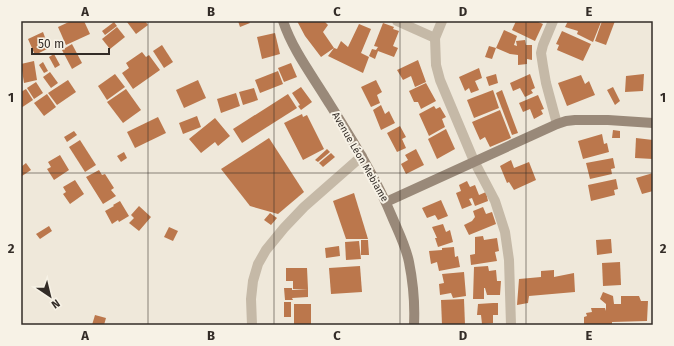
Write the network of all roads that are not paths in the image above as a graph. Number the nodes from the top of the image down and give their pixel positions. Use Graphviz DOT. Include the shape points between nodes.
graph roads {
  1 [pos="284,21"];
  2 [pos="397,21"];
  3 [pos="442,21"];
  4 [pos="553,21"];
  5 [pos="435,38"];
  6 [pos="653,123"];
  7 [pos="557,124"];
  8 [pos="362,156"];
  9 [pos="474,162"];
  10 [pos="386,202"];
  11 [pos="252,325"];
  12 [pos="414,325"];
  13 [pos="511,325"];
  1 -- 8 [label="street, Avenue Léon Mebiame" via="298,54"];
  2 -- 5 [label="street"];
  3 -- 5 [label="street"];
  4 -- 7 [label="street" via="542,53 545,77"];
  5 -- 9 [label="street" via="436,65 440,80"];
  6 -- 7 [label="street" via="582,120"];
  7 -- 9 [label="street"];
  8 -- 10 [label="street, Avenue Léon Mebiame"];
  8 -- 11 [label="street" via="304,206 266,250 253,281"];
  9 -- 10 [label="street"];
  9 -- 13 [label="street" via="495,201 505,232 509,260"];
  10 -- 12 [label="street, Avenue Léon Mebiame" via="409,261"];
}
